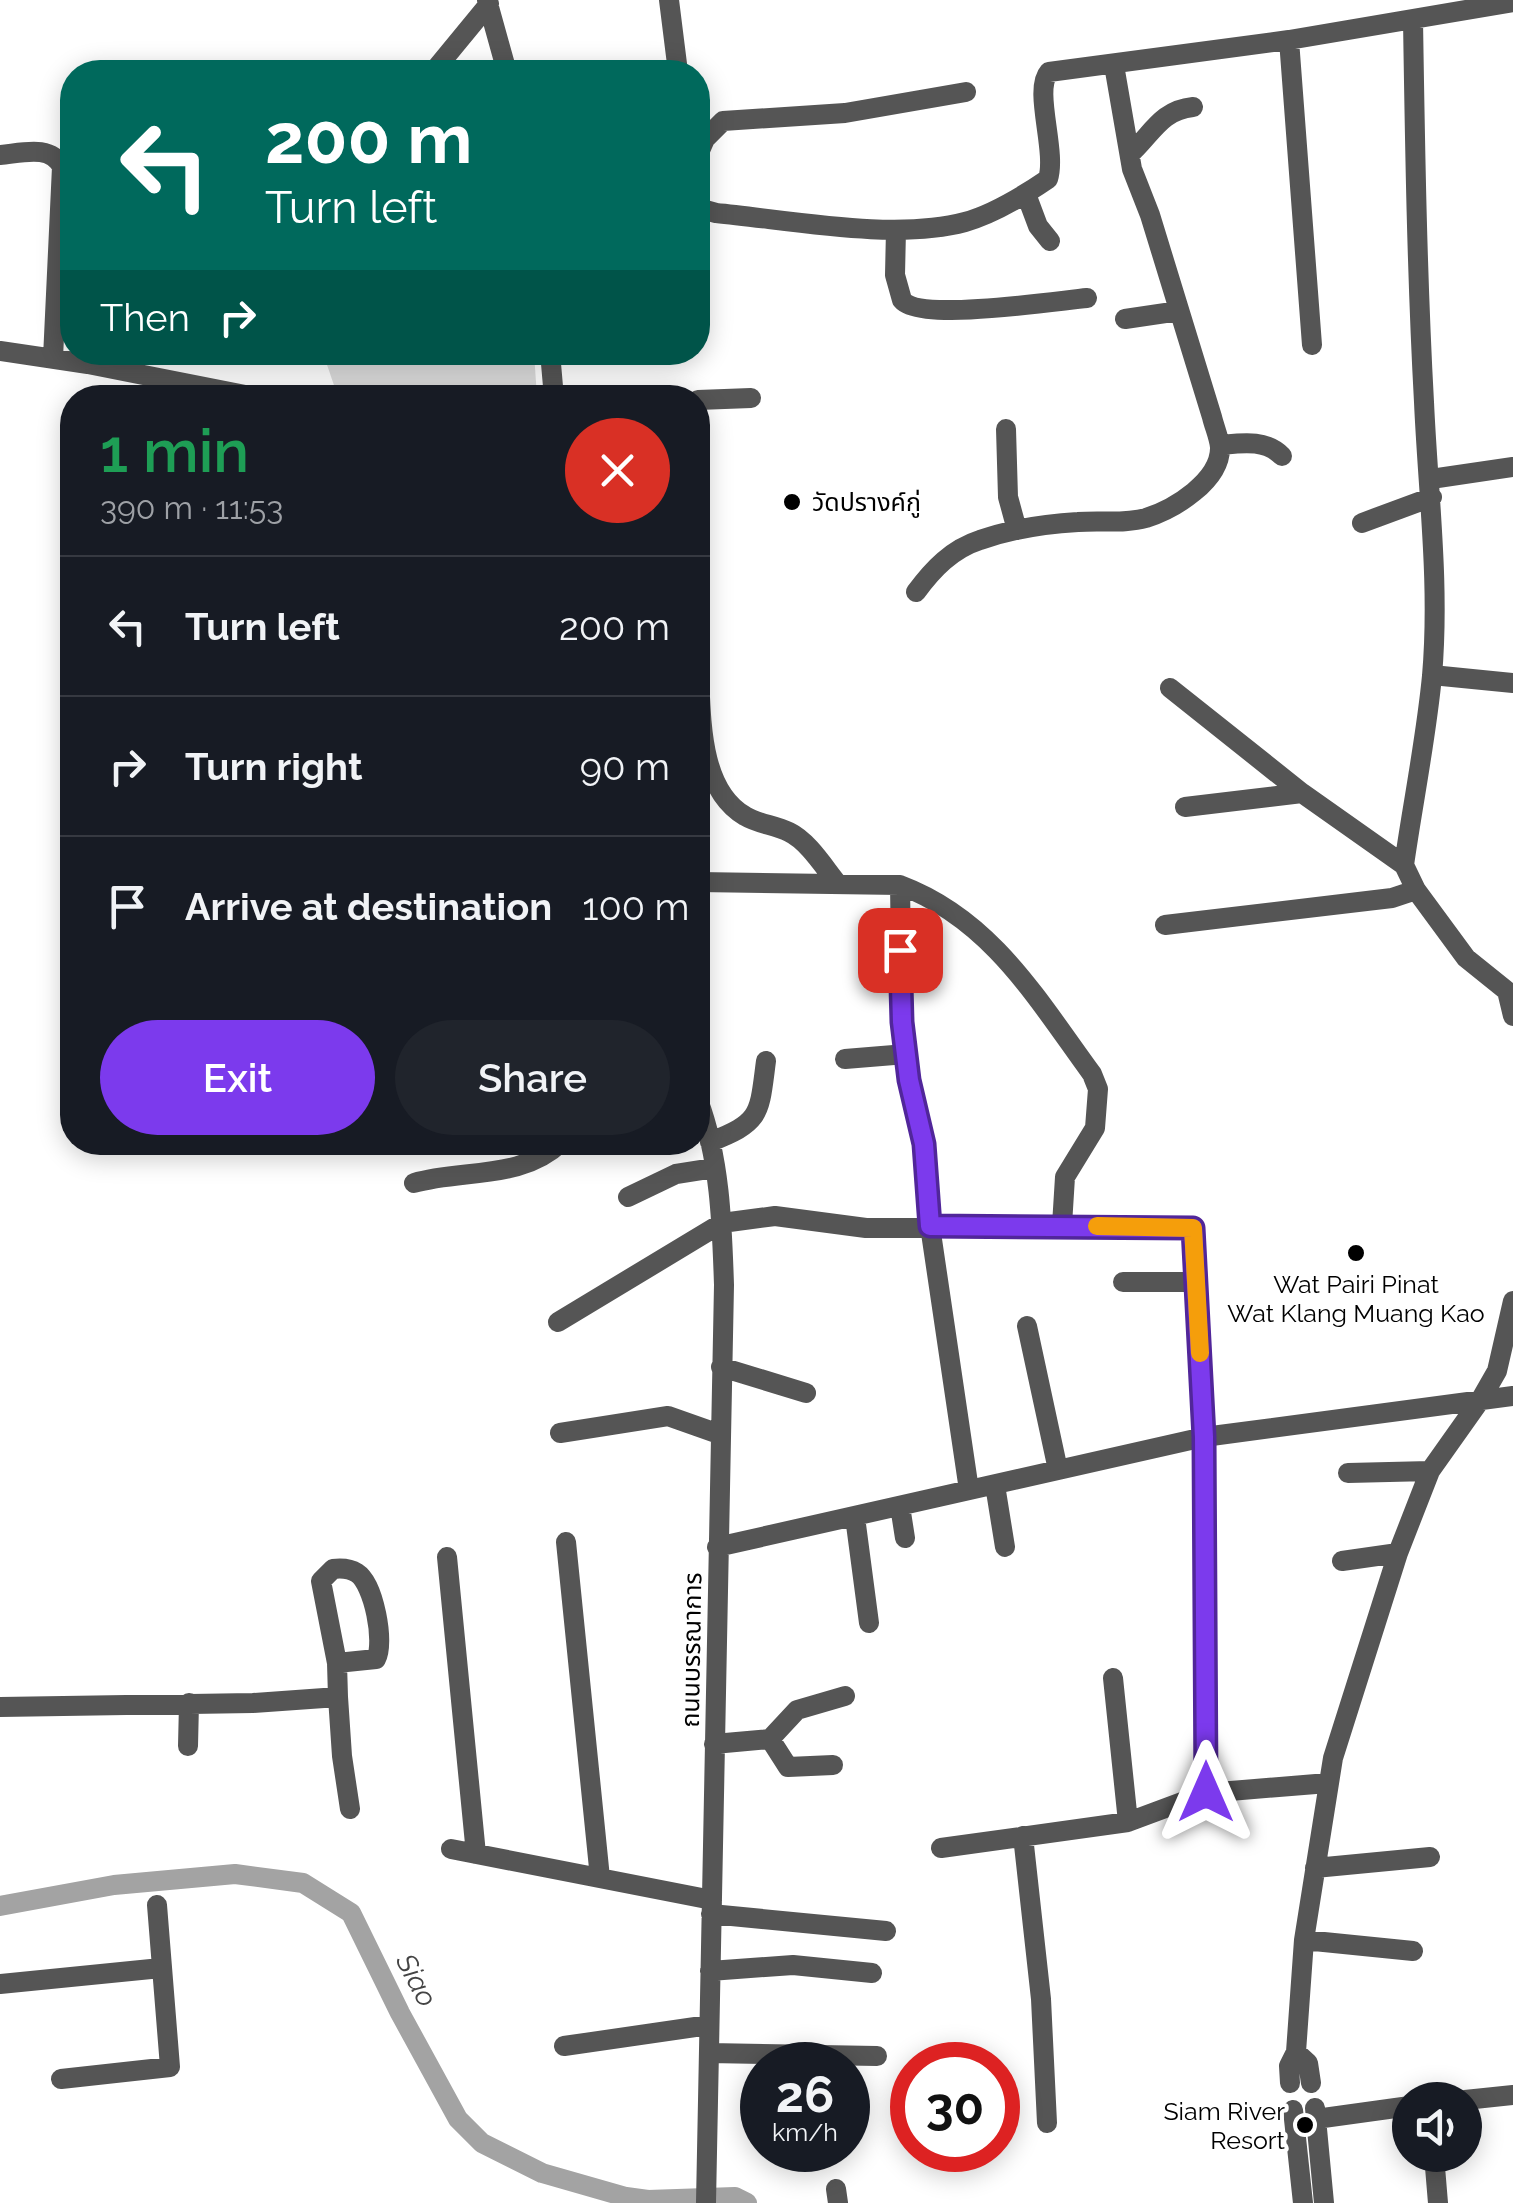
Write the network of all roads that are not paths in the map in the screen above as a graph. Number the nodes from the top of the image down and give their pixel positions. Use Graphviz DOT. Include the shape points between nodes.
graph roads {
  1 [pos="669,0"];
  2 [pos="488,2"];
  3 [pos="1513,2"];
  4 [pos="1425,12"];
  5 [pos="1288,40"];
  6 [pos="442,60"];
  7 [pos="504,60"];
  8 [pos="676,60"];
  9 [pos="1114,65"];
  10 [pos="966,92"];
  11 [pos="1193,107"];
  12 [pos="710,134"];
  13 [pos="0,154"];
  14 [pos="1130,154"];
  15 [pos="60,163"];
  16 [pos="1026,194"];
  17 [pos="60,209"];
  18 [pos="710,211"];
  19 [pos="896,230"];
  20 [pos="1050,241"];
  21 [pos="1087,298"];
  22 [pos="1179,311"];
  23 [pos="1125,319"];
  24 [pos="1312,345"];
  25 [pos="0,351"];
  26 [pos="53,358"];
  27 [pos="60,359"];
  28 [pos="89,365"];
  29 [pos="193,385"];
  30 [pos="751,398"];
  31 [pos="710,400"];
  32 [pos="1006,428"];
  33 [pos="1220,446"];
  34 [pos="1282,456"];
  35 [pos="1513,467"];
  36 [pos="1431,488"];
  37 [pos="1362,522"];
  38 [pos="1017,530"];
  39 [pos="916,592"];
  40 [pos="1432,675"];
  41 [pos="1513,682"];
  42 [pos="1170,688"];
  43 [pos="710,763"];
  44 [pos="1302,793"];
  45 [pos="1185,807"];
  46 [pos="1404,865"];
  47 [pos="710,882"];
  48 [pos="837,883"];
  49 [pos="900,885"];
  50 [pos="1416,890"];
  51 [pos="1164,925"];
  52 [pos="1510,987"];
  53 [pos="1513,1016"];
  54 [pos="906,1054"];
  55 [pos="845,1059"];
  56 [pos="766,1062"];
  57 [pos="710,1142"];
  58 [pos="544,1155"];
  59 [pos="714,1168"];
  60 [pos="414,1183"];
  61 [pos="628,1197"];
  62 [pos="722,1223"];
  63 [pos="1062,1225"];
  64 [pos="930,1226"];
  65 [pos="1123,1282"];
  66 [pos="1197,1282"];
  67 [pos="1513,1301"];
  68 [pos="558,1322"];
  69 [pos="1026,1326"];
  70 [pos="722,1367"];
  71 [pos="806,1393"];
  72 [pos="1513,1396"];
  73 [pos="1482,1399"];
  74 [pos="560,1434"];
  75 [pos="719,1434"];
  76 [pos="1204,1437"];
  77 [pos="1058,1470"];
  78 [pos="1430,1471"];
  79 [pos="1348,1474"];
  80 [pos="995,1485"];
  81 [pos="970,1490"];
  82 [pos="900,1506"];
  83 [pos="855,1516"];
  84 [pos="905,1538"];
  85 [pos="566,1542"];
  86 [pos="718,1546"];
  87 [pos="1006,1547"];
  88 [pos="1398,1553"];
  89 [pos="448,1557"];
  90 [pos="1342,1560"];
  91 [pos="869,1624"];
  92 [pos="337,1663"];
  93 [pos="1114,1678"];
  94 [pos="845,1696"];
  95 [pos="338,1697"];
  96 [pos="189,1703"];
  97 [pos="0,1706"];
  98 [pos="770,1739"];
  99 [pos="714,1744"];
  100 [pos="188,1746"];
  101 [pos="833,1765"];
  102 [pos="1328,1783"];
  103 [pos="1206,1792"];
  104 [pos="350,1809"];
  105 [pos="1128,1822"];
  106 [pos="1023,1836"];
  107 [pos="940,1848"];
  108 [pos="452,1849"];
  109 [pos="476,1854"];
  110 [pos="1430,1858"];
  111 [pos="1315,1868"];
  112 [pos="600,1878"];
  113 [pos="157,1905"];
  114 [pos="711,1907"];
  115 [pos="886,1931"];
  116 [pos="1304,1940"];
  117 [pos="1412,1951"];
  118 [pos="161,1968"];
  119 [pos="710,1971"];
  120 [pos="872,1973"];
  121 [pos="0,1984"];
  122 [pos="709,2025"];
  123 [pos="564,2046"];
  124 [pos="709,2052"];
  125 [pos="877,2056"];
  126 [pos="61,2079"];
  127 [pos="1300,2083"];
  128 [pos="1513,2095"];
  129 [pos="1482,2098"];
  130 [pos="1392,2107"];
  131 [pos="1308,2112"];
  132 [pos="1047,2123"];
  133 [pos="1435,2172"];
  134 [pos="706,2203"];
  135 [pos="1304,2203"];
  136 [pos="1324,2203"];
  137 [pos="1438,2203"];
  1 -- 8 [label="street"];
  2 -- 6 [label="street"];
  2 -- 7 [label="street"];
  3 -- 4 [label="street"];
  4 -- 5 [label="street"];
  4 -- 36 [label="street" via="1416,243"];
  5 -- 9 [label="street"];
  5 -- 24 [label="street"];
  9 -- 14 [label="street"];
  9 -- 16 [label="street" via="1044,76 1050,173"];
  10 -- 12 [label="street" via="845,113 723,121"];
  11 -- 14 [label="street" via="1163,116"];
  13 -- 15 [label="street" via="46,151"];
  14 -- 22 [label="street"];
  16 -- 19 [label="street" via="964,222"];
  16 -- 20 [label="street"];
  17 -- 26 [label="street"];
  18 -- 19 [label="street"];
  19 -- 21 [label="street" via="896,274 906,306 980,309"];
  22 -- 23 [label="street"];
  22 -- 33 [label="street"];
  25 -- 26 [label="street"];
  26 -- 27 [label="street"];
  28 -- 29 [label="street"];
  30 -- 31 [label="street"];
  32 -- 38 [label="street" via="1008,497"];
  33 -- 34 [label="street" via="1263,444"];
  33 -- 38 [label="street" via="1201,485 1144,519"];
  35 -- 36 [label="street"];
  36 -- 37 [label="street"];
  36 -- 40 [label="street"];
  38 -- 39 [label="street" via="952,553"];
  40 -- 41 [label="street"];
  40 -- 46 [label="street"];
  42 -- 44 [label="street"];
  43 -- 48 [label="street" via="726,800 745,816 793,834"];
  44 -- 45 [label="street"];
  44 -- 46 [label="street"];
  46 -- 50 [label="street"];
  47 -- 48 [label="street"];
  48 -- 49 [label="street"];
  49 -- 54 [label="street"];
  49 -- 63 [label="street" via="930,896 992,942 1092,1074 1098,1089 1095,1128 1065,1177"];
  50 -- 51 [label="street"];
  50 -- 52 [label="street" via="1466,958"];
  52 -- 53 [label="street"];
  54 -- 55 [label="street"];
  54 -- 64 [label="street" via="924,1144"];
  56 -- 57 [label="street" via="753,1120"];
  57 -- 59 [label="street, ถนนบรรณาการ"];
  58 -- 60 [label="street" via="497,1171"];
  59 -- 61 [label="street" via="676,1174"];
  59 -- 62 [label="street, ถนนบรรณาการ"];
  62 -- 64 [label="street" via="775,1216 866,1228"];
  62 -- 68 [label="street"];
  62 -- 70 [label="street, ถนนบรรณาการ"];
  63 -- 64 [label="street"];
  63 -- 66 [label="street" via="1193,1228"];
  64 -- 81 [label="street"];
  65 -- 66 [label="street"];
  66 -- 76 [label="street"];
  67 -- 73 [label="street" via="1497,1371"];
  69 -- 77 [label="street"];
  70 -- 71 [label="street"];
  70 -- 75 [label="street, ถนนบรรณาการ"];
  72 -- 73 [label="street"];
  73 -- 76 [label="street"];
  73 -- 78 [label="street"];
  74 -- 75 [label="street" via="668,1416"];
  75 -- 86 [label="street, ถนนบรรณาการ"];
  76 -- 77 [label="street"];
  76 -- 103 [label="street"];
  77 -- 80 [label="street"];
  78 -- 79 [label="street"];
  78 -- 88 [label="street"];
  80 -- 81 [label="street"];
  80 -- 87 [label="street"];
  81 -- 82 [label="street"];
  82 -- 83 [label="street"];
  82 -- 84 [label="street"];
  83 -- 86 [label="street"];
  83 -- 91 [label="street"];
  85 -- 112 [label="street"];
  86 -- 99 [label="street, ถนนบรรณาการ"];
  88 -- 90 [label="street"];
  88 -- 102 [label="street"];
  89 -- 109 [label="street"];
  92 -- 92 [label="street" via="321,1581 332,1568 346,1568 368,1584 380,1644 376,1660"];
  92 -- 95 [label="street"];
  93 -- 105 [label="street"];
  94 -- 98 [label="street" via="797,1710"];
  95 -- 96 [label="street"];
  95 -- 104 [label="street"];
  96 -- 97 [label="street"];
  96 -- 100 [label="street"];
  98 -- 99 [label="street"];
  98 -- 101 [label="street" via="788,1767"];
  99 -- 114 [label="street, ถนนบรรณาการ"];
  102 -- 103 [label="street"];
  102 -- 111 [label="street"];
  103 -- 105 [label="street"];
  105 -- 106 [label="street"];
  106 -- 107 [label="street"];
  106 -- 132 [label="street"];
  108 -- 109 [label="street"];
  109 -- 112 [label="street"];
  110 -- 111 [label="street"];
  111 -- 116 [label="street"];
  112 -- 114 [label="street"];
  113 -- 118 [label="street"];
  114 -- 115 [label="street"];
  114 -- 119 [label="street, ถนนบรรณาการ"];
  116 -- 117 [label="street"];
  116 -- 127 [label="street" via="1289,2066"];
  118 -- 121 [label="street"];
  118 -- 126 [label="street" via="170,2066"];
  119 -- 120 [label="street" via="793,1964"];
  119 -- 122 [label="street, ถนนบรรณาการ"];
  122 -- 123 [label="street"];
  122 -- 124 [label="street, ถนนบรรณาการ"];
  124 -- 125 [label="street"];
  124 -- 134 [label="street, ถนนบรรณาการ"];
  128 -- 129 [label="street"];
  130 -- 131 [label="street"];
  131 -- 135 [label="street"];
  131 -- 136 [label="street"];
  133 -- 137 [label="street"];
}
